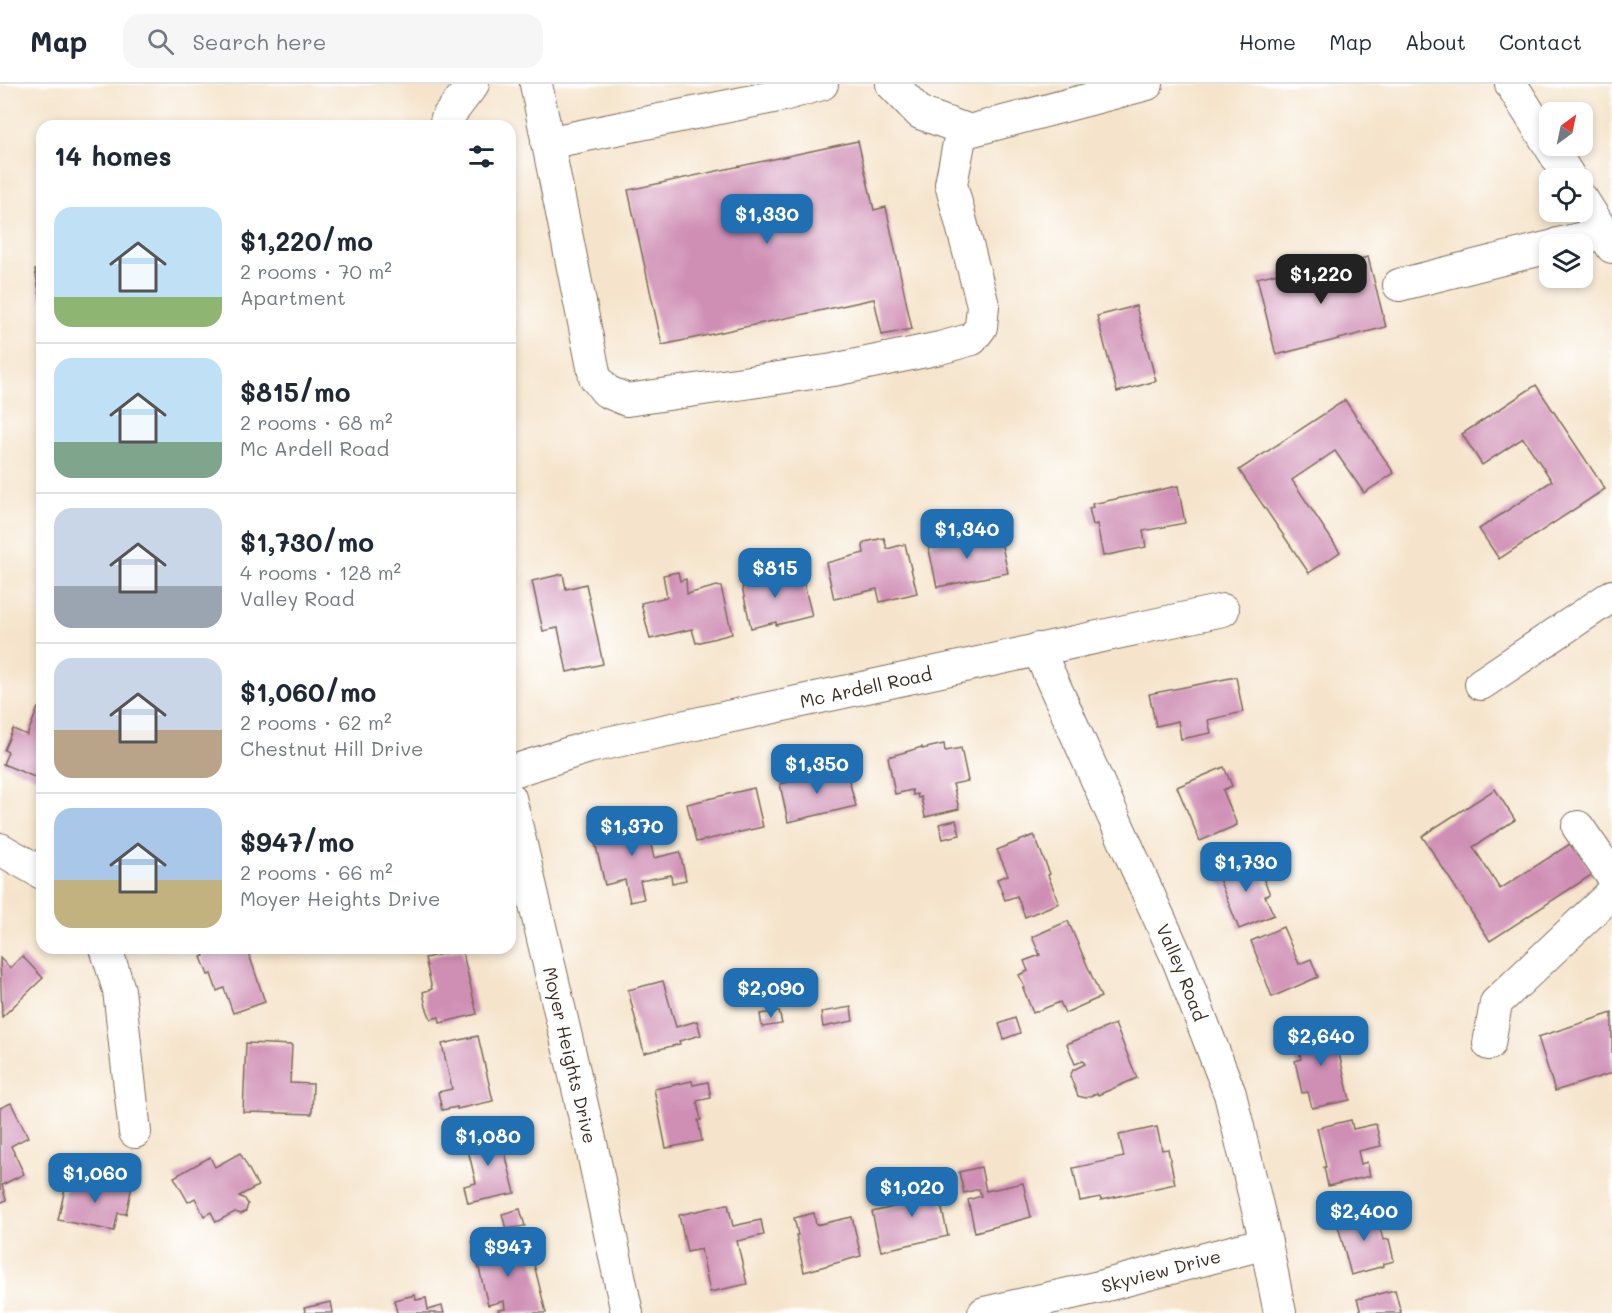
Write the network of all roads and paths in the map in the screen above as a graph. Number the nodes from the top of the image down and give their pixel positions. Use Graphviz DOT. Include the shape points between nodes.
graph roads {
  1 [pos="473,84"];
  2 [pos="536,84"];
  3 [pos="822,84"];
  4 [pos="892,84"];
  5 [pos="1147,84"];
  6 [pos="1511,84"];
  7 [pos="446,120"];
  8 [pos="962,128"];
  9 [pos="547,143"];
  10 [pos="1564,168"];
  11 [pos="1593,216"];
  12 [pos="1608,240"];
  13 [pos="1593,241"];
  14 [pos="1539,250"];
  15 [pos="1400,285"];
  16 [pos="1612,596"];
  17 [pos="1223,610"];
  18 [pos="1038,649"];
  19 [pos="1481,684"];
  20 [pos="516,769"];
  21 [pos="516,824"];
  22 [pos="1578,827"];
  23 [pos="0,849"];
  24 [pos="36,870"];
  25 [pos="1612,876"];
  26 [pos="1612,893"];
  27 [pos="108,954"];
  28 [pos="1489,1044"];
  29 [pos="135,1132"];
  30 [pos="1266,1243"];
  31 [pos="627,1313"];
  32 [pos="984,1313"];
  33 [pos="1280,1313"];
  1 -- 7 [label="street"];
  2 -- 9 [label="street"];
  3 -- 9 [label="street"];
  4 -- 8 [label="street" via="920,113"];
  5 -- 8 [label="street" via="969,131"];
  6 -- 10 [label="street"];
  8 -- 9 [label="street" via="951,184 983,305 981,327 972,339 833,370 627,400 606,392 595,377"];
  11 -- 12 [label="street"];
  12 -- 13 [label="street"];
  14 -- 15 [label="street"];
  16 -- 19 [label="street"];
  17 -- 18 [label="street, Mc Ardell Road"];
  18 -- 20 [label="street, Mc Ardell Road" via="589,747"];
  18 -- 30 [label="street, Valley Road" via="1179,962 1230,1095"];
  21 -- 31 [label="street, Moyer Heights Drive"];
  22 -- 25 [label="street"];
  23 -- 24 [label="street"];
  26 -- 28 [label="street" via="1496,1003"];
  27 -- 29 [label="street" via="119,990"];
  30 -- 32 [label="street, Skyview Drive"];
  30 -- 33 [label="street, Valley Road"];
}
